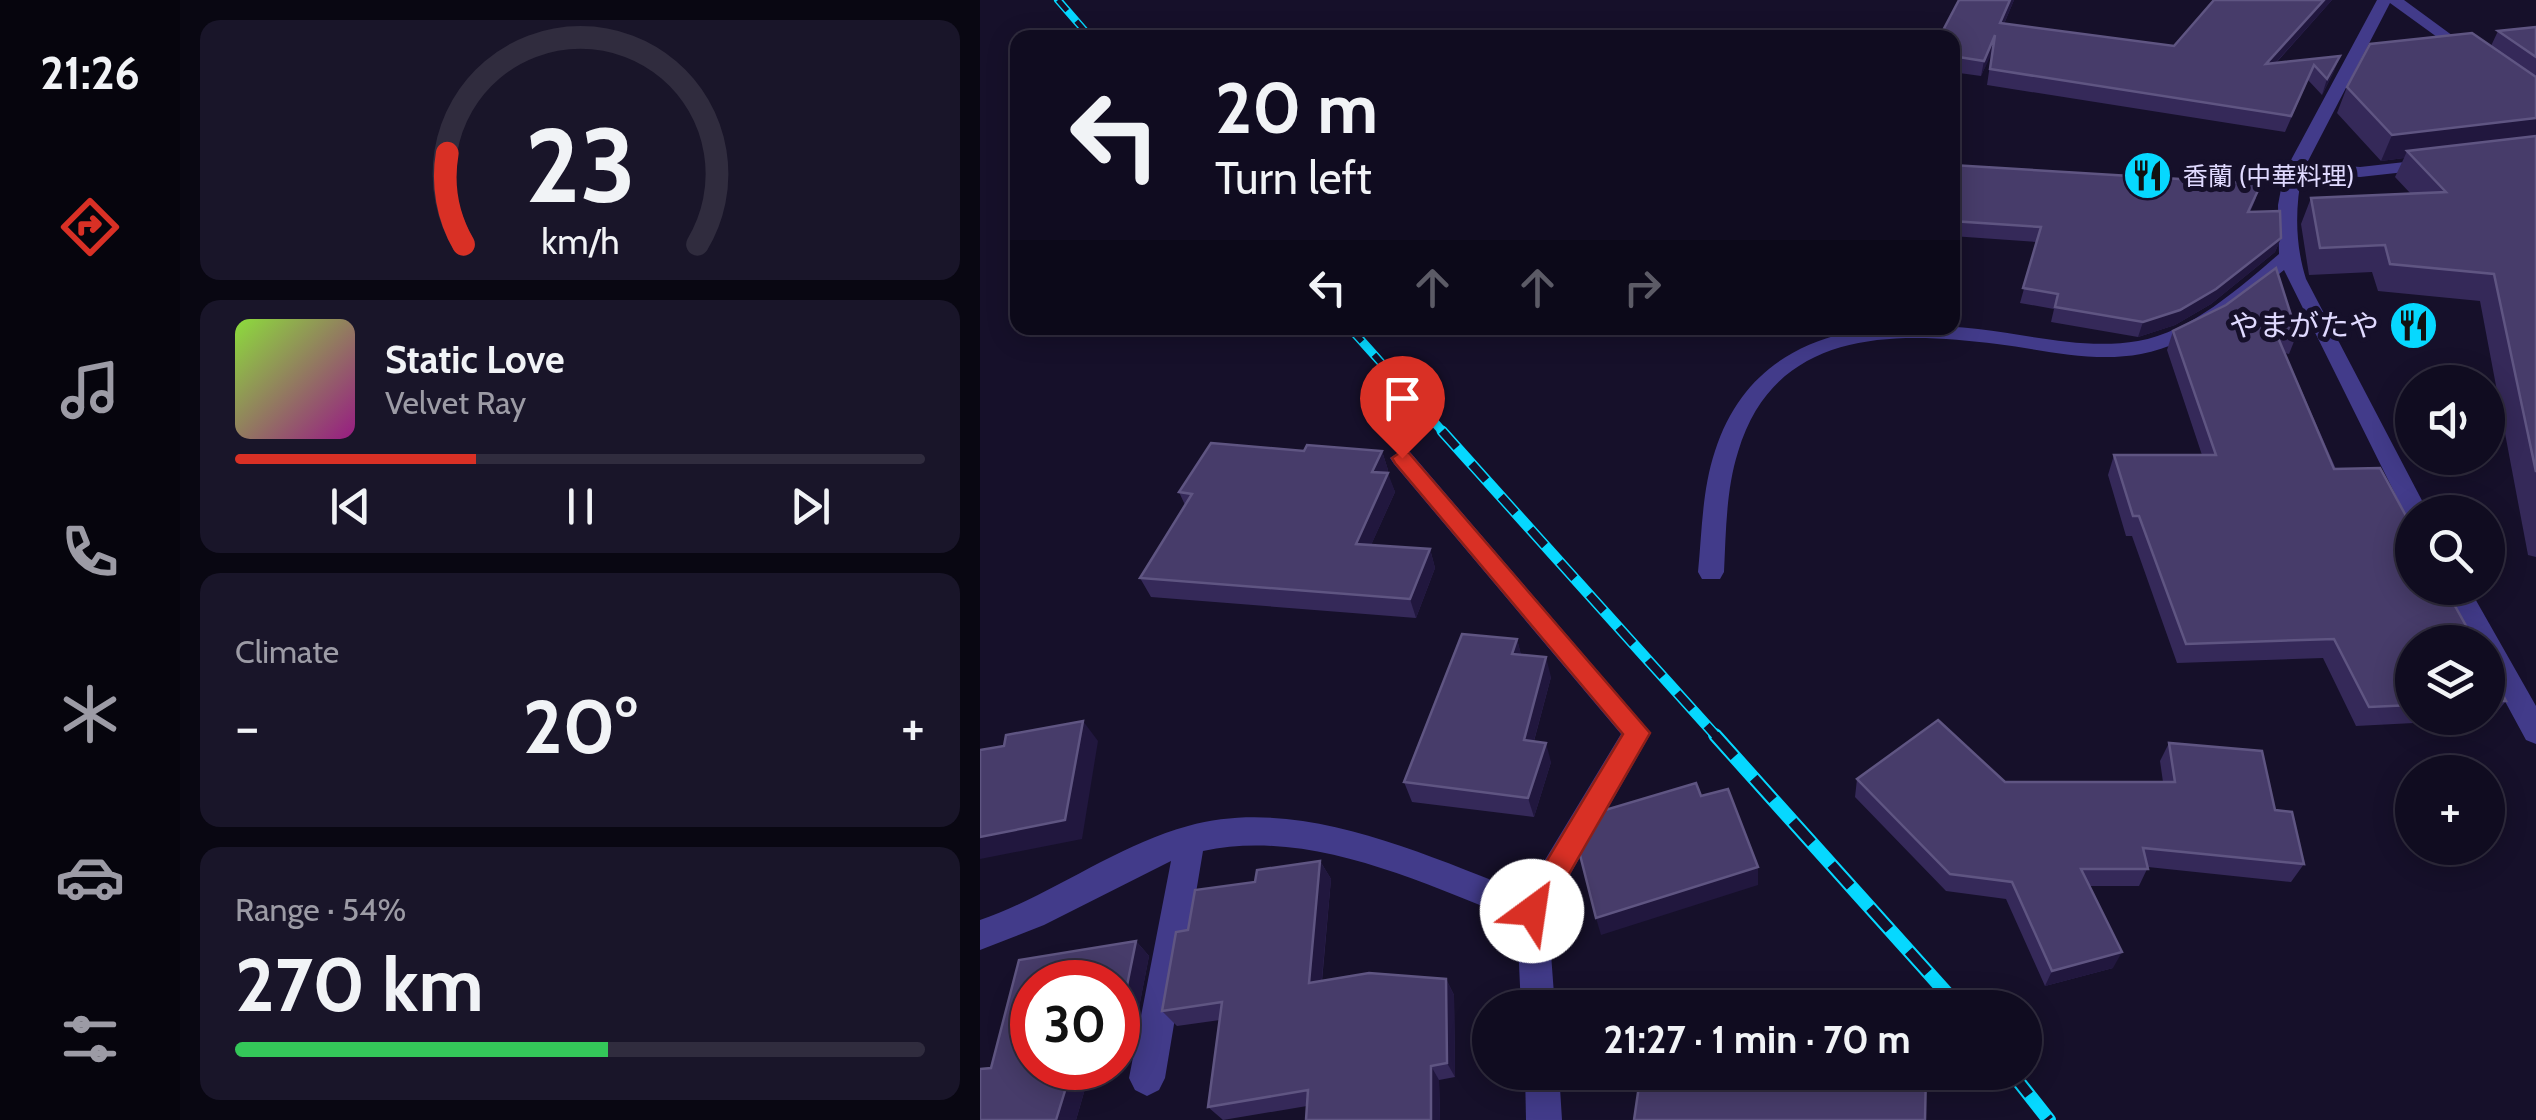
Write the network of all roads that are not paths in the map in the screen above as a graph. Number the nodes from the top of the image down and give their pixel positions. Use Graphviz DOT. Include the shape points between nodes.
graph roads {
  1 [pos="2384,0"];
  2 [pos="2395,0"];
  3 [pos="2488,67"];
  4 [pos="2458,160"];
  5 [pos="2297,167"];
  6 [pos="2289,256"];
  7 [pos="1960,333"];
  8 [pos="1855,335"];
  9 [pos="1402,458"];
  10 [pos="2407,495"];
  11 [pos="1711,572"];
  12 [pos="2505,676"];
  13 [pos="2536,732"];
  14 [pos="1190,839"];
  15 [pos="1532,911"];
  16 [pos="980,935"];
  17 [pos="1537,990"];
  18 [pos="1147,1078"];
  19 [pos="1543,1090"];
  20 [pos="1544,1120"];
  1 -- 5 [label="street"];
  2 -- 3 [label="street"];
  4 -- 5 [label="street" via="2360,172"];
  5 -- 6 [label="street" via="2287,205"];
  6 -- 7 [label="street" via="2170,339 2139,348"];
  6 -- 10 [label="street" via="2311,314"];
  8 -- 11 [label="street" via="1804,354 1756,393 1733,432"];
  9 -- 15 [label="street" via="1637,733"];
  12 -- 13 [label="street"];
  14 -- 15 [label="street" via="1258,831 1371,850"];
  14 -- 16 [label="street"];
  14 -- 18 [label="street"];
  15 -- 17 [label="street"];
  19 -- 20 [label="street"];
}
